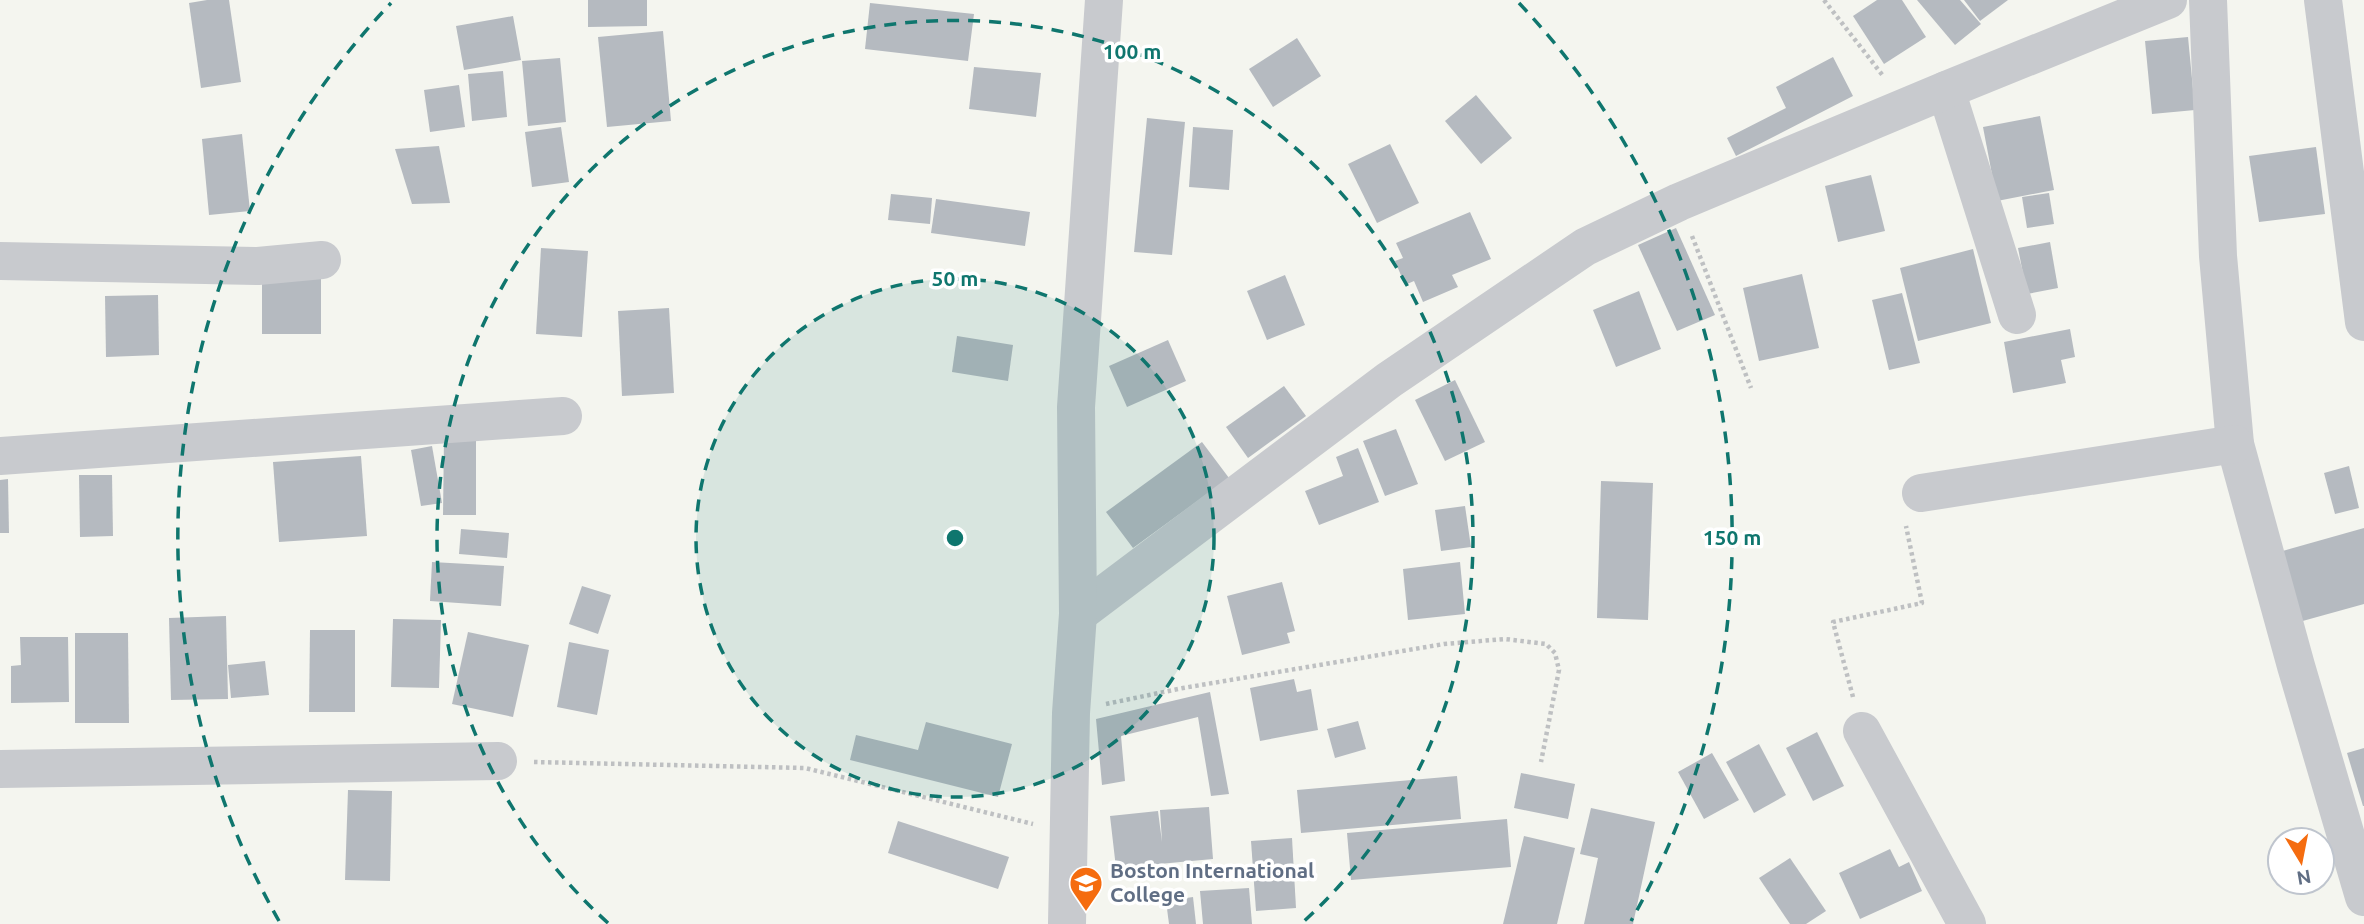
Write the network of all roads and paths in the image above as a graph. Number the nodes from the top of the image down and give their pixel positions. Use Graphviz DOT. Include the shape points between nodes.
graph roads {
  1 [pos="1104,0"];
  2 [pos="1824,0"];
  3 [pos="2168,0"];
  4 [pos="2208,0"];
  5 [pos="2323,0"];
  6 [pos="1945,90"];
  7 [pos="1907,106"];
  8 [pos="1679,202"];
  9 [pos="322,260"];
  10 [pos="0,261"];
  11 [pos="2017,315"];
  12 [pos="2364,322"];
  13 [pos="1751,388"];
  14 [pos="563,416"];
  15 [pos="2235,444"];
  16 [pos="0,456"];
  17 [pos="1921,493"];
  18 [pos="1079,614"];
  19 [pos="1071,713"];
  20 [pos="1862,731"];
  21 [pos="498,761"];
  22 [pos="1542,762"];
  23 [pos="0,769"];
  24 [pos="1068,832"];
  25 [pos="2364,897"];
  26 [pos="1067,924"];
  27 [pos="1967,924"];
  1 -- 18 [label="street" via="1076,407"];
  2 -- 7 [label="path"];
  3 -- 6 [label="street"];
  4 -- 15 [label="street" via="2218,256"];
  5 -- 12 [label="street"];
  6 -- 7 [label="street"];
  6 -- 11 [label="street"];
  7 -- 8 [label="street"];
  8 -- 13 [label="path"];
  8 -- 18 [label="street" via="1585,247 1401,373"];
  9 -- 10 [label="street" via="258,266"];
  14 -- 16 [label="street"];
  15 -- 17 [label="street"];
  15 -- 25 [label="street"];
  17 -- 20 [label="path" via="1900,495 1922,603 1833,622"];
  18 -- 19 [label="street"];
  19 -- 22 [label="path" via="1265,674 1444,644 1505,639 1546,644 1555,653 1559,670"];
  19 -- 24 [label="street"];
  20 -- 27 [label="street"];
  21 -- 23 [label="street"];
  21 -- 24 [label="path" via="805,768"];
  24 -- 26 [label="street"];
}
